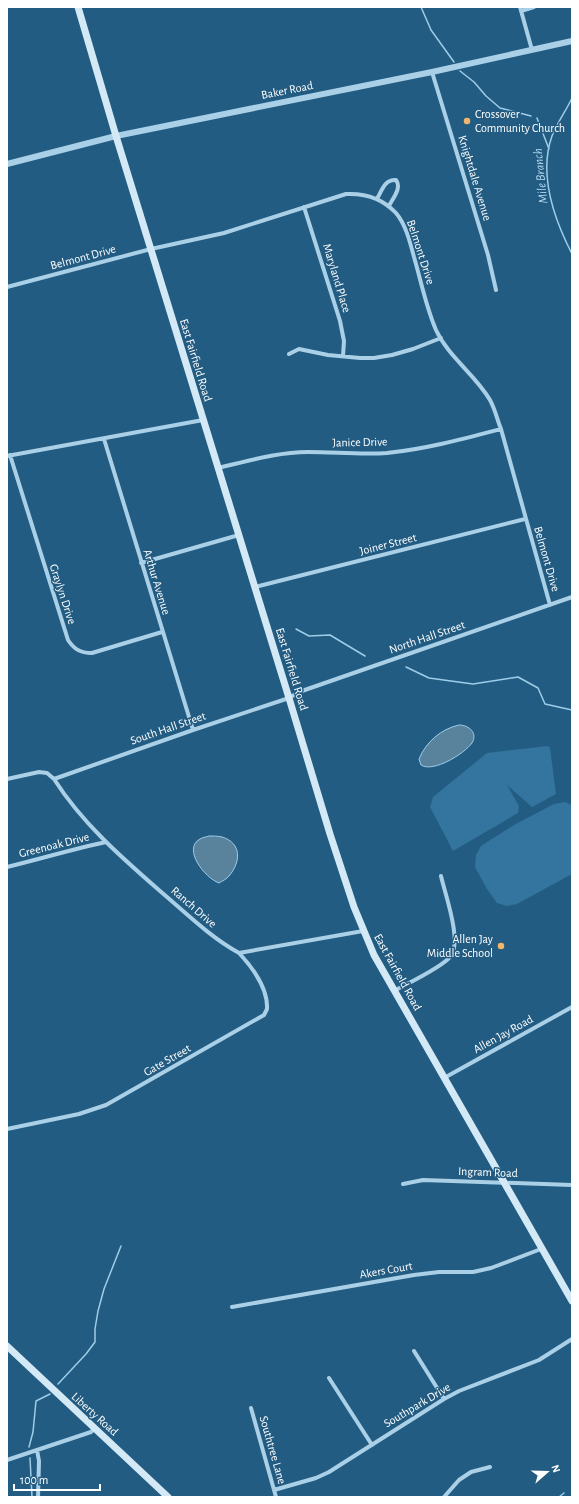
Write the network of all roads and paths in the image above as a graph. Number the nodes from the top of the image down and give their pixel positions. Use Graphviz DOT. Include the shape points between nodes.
graph roads {
  1 [pos="78,7"];
  2 [pos="534,7"];
  3 [pos="520,9"];
  4 [pos="572,41"];
  5 [pos="532,50"];
  6 [pos="432,72"];
  7 [pos="116,136"];
  8 [pos="7,164"];
  9 [pos="377,199"];
  10 [pos="389,206"];
  11 [pos="304,208"];
  12 [pos="150,249"];
  13 [pos="7,287"];
  14 [pos="496,290"];
  15 [pos="441,338"];
  16 [pos="289,354"];
  17 [pos="343,356"];
  18 [pos="203,420"];
  19 [pos="500,429"];
  20 [pos="104,439"];
  21 [pos="8,456"];
  22 [pos="218,468"];
  23 [pos="525,519"];
  24 [pos="239,535"];
  25 [pos="141,563"];
  26 [pos="255,587"];
  27 [pos="572,597"];
  28 [pos="550,605"];
  29 [pos="162,632"];
  30 [pos="289,698"];
  31 [pos="193,730"];
  32 [pos="7,779"];
  33 [pos="54,779"];
  34 [pos="106,842"];
  35 [pos="7,867"];
  36 [pos="441,876"];
  37 [pos="364,931"];
  38 [pos="239,953"];
  39 [pos="394,991"];
  40 [pos="572,1007"];
  41 [pos="444,1078"];
  42 [pos="7,1129"];
  43 [pos="503,1182"];
  44 [pos="403,1184"];
  45 [pos="572,1185"];
  46 [pos="541,1249"];
  47 [pos="572,1301"];
  48 [pos="232,1307"];
  49 [pos="572,1339"];
  50 [pos="7,1346"];
  51 [pos="414,1351"];
  52 [pos="329,1378"];
  53 [pos="444,1399"];
  54 [pos="251,1408"];
  55 [pos="95,1428"];
  56 [pos="372,1445"];
  57 [pos="37,1450"];
  58 [pos="7,1460"];
  59 [pos="490,1467"];
  60 [pos="274,1490"];
  61 [pos="38,1497"];
  62 [pos="168,1497"];
  63 [pos="276,1497"];
  64 [pos="444,1497"];
  1 -- 7 [label="main road, East Fairfield Road"];
  2 -- 3 [label="street"];
  3 -- 5 [label="street"];
  4 -- 5 [label="street, Baker Road"];
  5 -- 6 [label="street, Baker Road"];
  6 -- 7 [label="street, Baker Road"];
  6 -- 14 [label="street, Knightdale Avenue" via="484,241"];
  7 -- 8 [label="street, Baker Road"];
  7 -- 12 [label="main road, East Fairfield Road"];
  9 -- 10 [label="street, Belmont Drive"];
  9 -- 10 [label="street" via="387,182 396,180 399,189"];
  9 -- 11 [label="street, Belmont Drive" via="364,194 346,194"];
  10 -- 15 [label="street, Belmont Drive" via="402,221 430,312"];
  11 -- 12 [label="street, Belmont Drive" via="224,233"];
  11 -- 17 [label="street, Maryland Place" via="340,321 344,340"];
  12 -- 13 [label="street, Belmont Drive"];
  12 -- 18 [label="main road, East Fairfield Road"];
  15 -- 17 [label="street" via="392,355 360,358"];
  15 -- 19 [label="street, Belmont Drive" via="451,354 490,400"];
  16 -- 17 [label="street" via="299,349"];
  18 -- 20 [label="street"];
  18 -- 22 [label="main road, East Fairfield Road"];
  19 -- 22 [label="street, Janice Drive" via="442,444 387,453 288,453"];
  19 -- 23 [label="street, Belmont Drive"];
  20 -- 21 [label="street"];
  20 -- 25 [label="street, Arthur Avenue"];
  21 -- 29 [label="street, Graylyn Drive" via="72,646 80,652 92,653"];
  22 -- 24 [label="main road, East Fairfield Road"];
  23 -- 26 [label="street, Joiner Street"];
  23 -- 28 [label="street, Belmont Drive"];
  24 -- 25 [label="street"];
  24 -- 26 [label="main road, East Fairfield Road"];
  25 -- 29 [label="street, Arthur Avenue"];
  26 -- 30 [label="main road, East Fairfield Road"];
  27 -- 28 [label="street, North Hall Street"];
  28 -- 30 [label="street, North Hall Street" via="299,692"];
  29 -- 31 [label="street, Arthur Avenue"];
  30 -- 31 [label="street, South Hall Street"];
  30 -- 37 [label="main road, East Fairfield Road" via="330,834"];
  31 -- 33 [label="street, South Hall Street"];
  32 -- 33 [label="street" via="39,772 47,773"];
  33 -- 34 [label="street, Ranch Drive" via="87,823"];
  34 -- 35 [label="street, Greenoak Drive"];
  34 -- 38 [label="street, Ranch Drive" via="204,930"];
  36 -- 39 [label="street" via="456,943 452,956"];
  37 -- 38 [label="street"];
  37 -- 39 [label="main road, East Fairfield Road"];
  38 -- 42 [label="street, Gate Street" via="251,967 265,995 267,1009 264,1015 106,1105 79,1114"];
  39 -- 41 [label="main road, East Fairfield Road"];
  40 -- 41 [label="street, Allen Jay Road"];
  41 -- 43 [label="main road, East Fairfield Road"];
  43 -- 44 [label="street, Ingram Road" via="423,1180"];
  43 -- 45 [label="street, Ingram Road"];
  43 -- 46 [label="main road, East Fairfield Road"];
  46 -- 47 [label="main road, East Fairfield Road"];
  46 -- 48 [label="street, Akers Court" via="485,1270 414,1275"];
  49 -- 53 [label="street, Southpark Drive" via="539,1360"];
  50 -- 55 [label="main road, Liberty Road"];
  51 -- 53 [label="street"];
  52 -- 56 [label="street"];
  53 -- 56 [label="street, Southpark Drive"];
  54 -- 60 [label="street, Southtree Lane"];
  55 -- 57 [label="street" via="91,1432"];
  55 -- 62 [label="main road, Liberty Road"];
  56 -- 60 [label="street, Southpark Drive" via="316,1478"];
  57 -- 58 [label="street"];
  57 -- 61 [label="street"];
  59 -- 64 [label="street" via="471,1472 459,1480"];
  60 -- 63 [label="street, Southtree Lane"];
}
